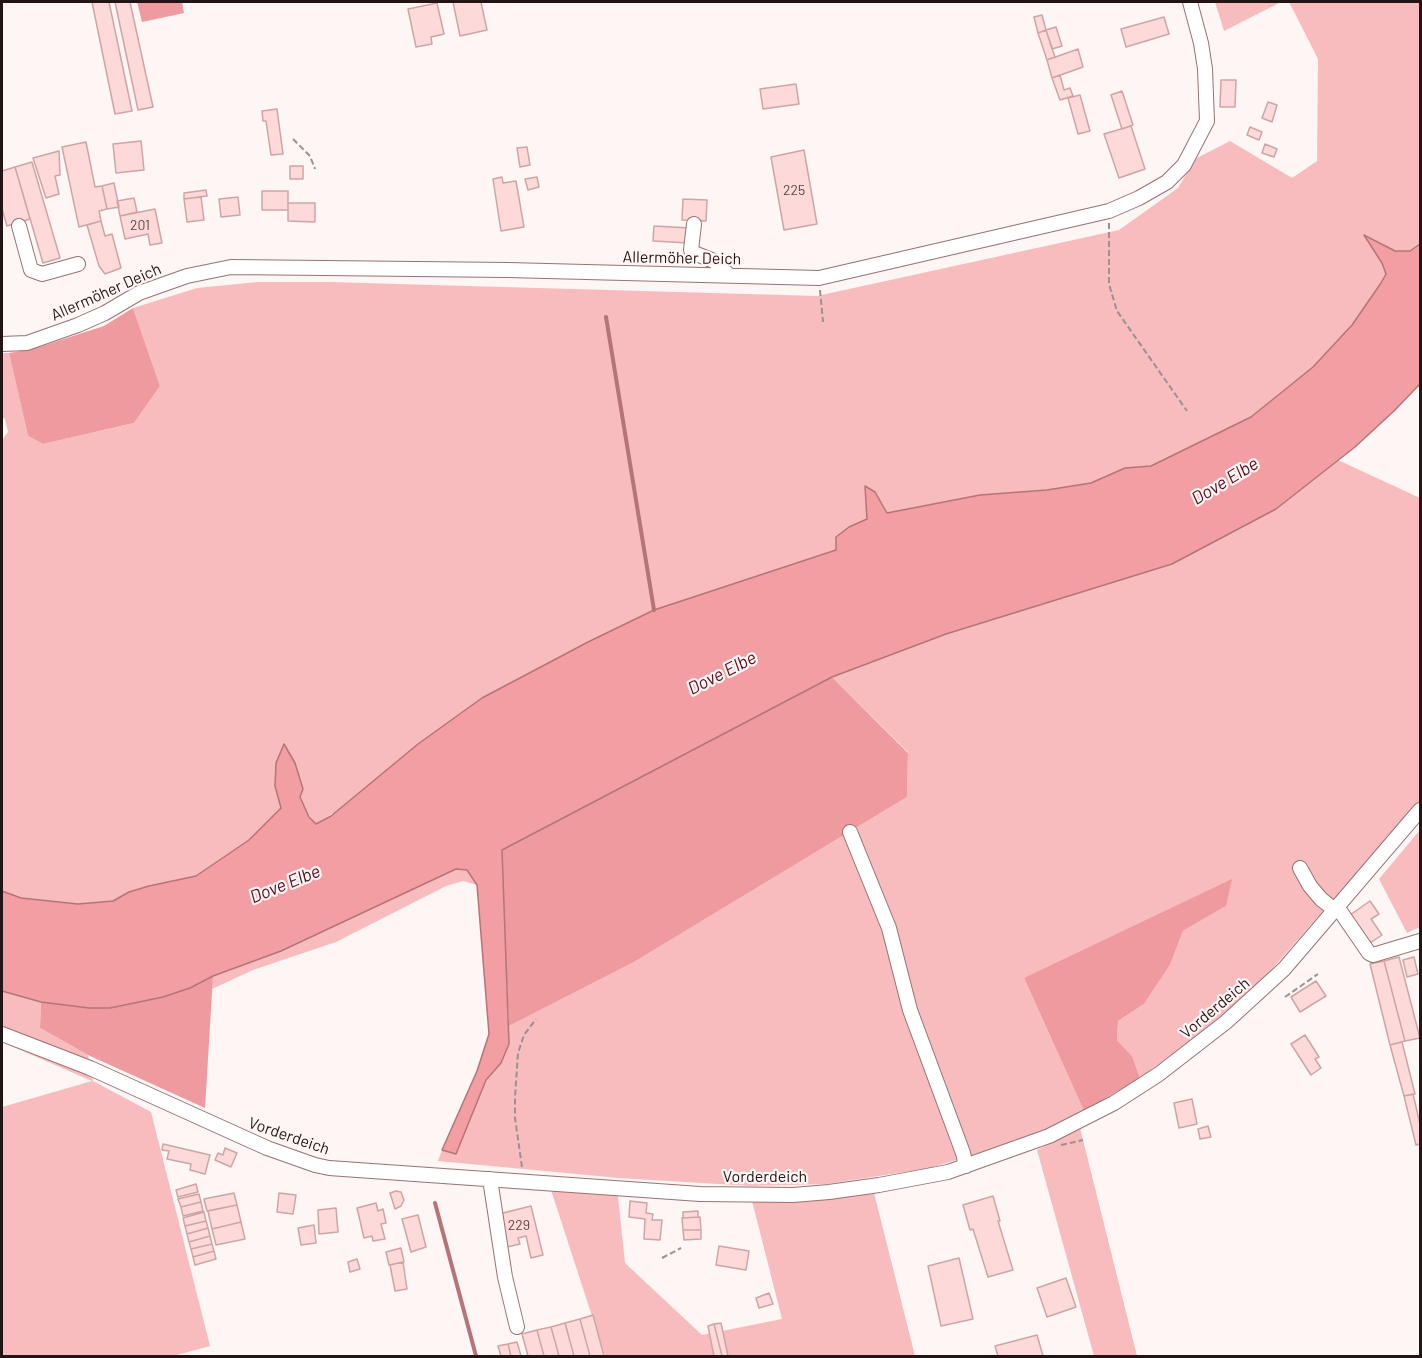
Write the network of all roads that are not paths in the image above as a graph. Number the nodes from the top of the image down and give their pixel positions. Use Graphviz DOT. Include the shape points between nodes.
graph roads {
  1 [pos="1190,2"];
  2 [pos="694,224"];
  3 [pos="19,226"];
  4 [pos="78,264"];
  5 [pos="729,275"];
  6 [pos="2,344"];
  7 [pos="1420,810"];
  8 [pos="850,832"];
  9 [pos="1300,868"];
  10 [pos="1337,909"];
  11 [pos="1420,941"];
  12 [pos="2,1034"];
  13 [pos="966,1166"];
  14 [pos="490,1179"];
  15 [pos="517,1327"];
  1 -- 5 [label="street, Allermöher Deich" via="1205,69 1207,121 1184,165 1167,182 1109,211 819,278"];
  2 -- 5 [label="street" via="694,253 714,261"];
  3 -- 4 [label="street" via="31,270 42,274"];
  5 -- 6 [label="street, Allermöher Deich" via="231,267 187,276 140,293 78,325 27,343"];
  7 -- 10 [label="street, Vorderdeich"];
  8 -- 13 [label="street" via="889,928 910,1010"];
  9 -- 10 [label="street" via="1310,886"];
  10 -- 11 [label="street" via="1373,955"];
  10 -- 13 [label="street, Vorderdeich" via="1251,1001 1159,1074 1049,1137"];
  12 -- 14 [label="street, Vorderdeich" via="315,1166"];
  13 -- 14 [label="street, Vorderdeich" via="879,1185 793,1194 700,1194"];
  14 -- 15 [label="street"];
}
